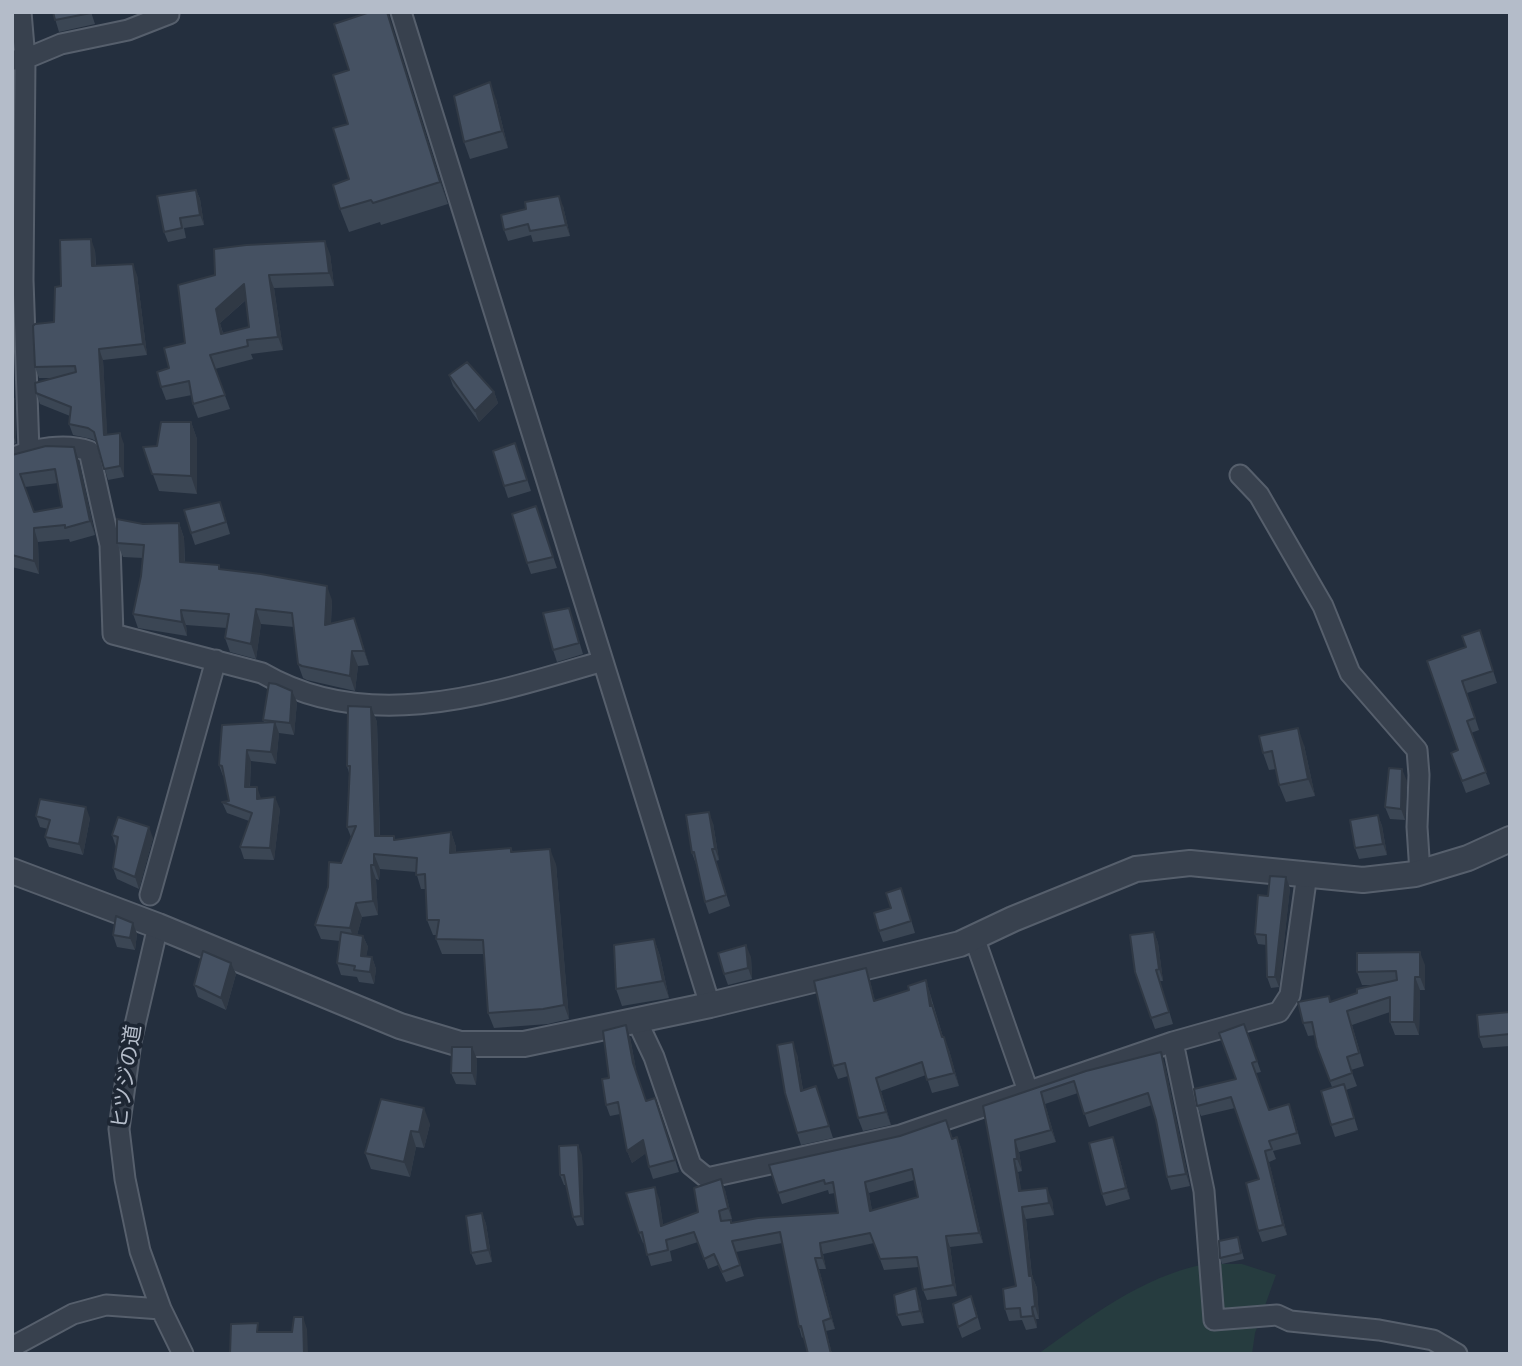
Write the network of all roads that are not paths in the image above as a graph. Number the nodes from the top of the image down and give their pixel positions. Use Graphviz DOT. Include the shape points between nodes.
graph roads {
  1 [pos="21,12"];
  2 [pos="169,12"];
  3 [pos="401,12"];
  4 [pos="19,60"];
  5 [pos="18,279"];
  6 [pos="21,454"];
  7 [pos="1240,475"];
  8 [pos="216,660"];
  9 [pos="603,661"];
  10 [pos="1510,839"];
  11 [pos="12,871"];
  12 [pos="1420,873"];
  13 [pos="1307,874"];
  14 [pos="150,895"];
  15 [pos="158,926"];
  16 [pos="974,937"];
  17 [pos="710,1006"];
  18 [pos="637,1021"];
  19 [pos="1173,1042"];
  20 [pos="1028,1091"];
  21 [pos="161,1309"];
  22 [pos="12,1347"];
  23 [pos="183,1354"];
  24 [pos="1457,1354"];
  1 -- 4 [label="street"];
  2 -- 4 [label="street" via="128,30 61,44"];
  3 -- 9 [label="street"];
  4 -- 5 [label="street"];
  5 -- 6 [label="street"];
  6 -- 8 [label="street" via="78,447 89,451 110,545 113,634"];
  7 -- 12 [label="street" via="1259,495 1323,606 1350,673 1417,750"];
  8 -- 9 [label="street" via="337,702 393,707 468,698"];
  8 -- 14 [label="street"];
  9 -- 17 [label="street"];
  10 -- 12 [label="street"];
  11 -- 15 [label="street"];
  12 -- 13 [label="street" via="1363,880"];
  13 -- 16 [label="street" via="1190,863 1136,869"];
  13 -- 19 [label="street" via="1290,995 1279,1013"];
  15 -- 18 [label="street" via="400,1026 460,1044 524,1044"];
  15 -- 21 [label="street, ヒツジの道" via="131,1042 119,1129 140,1251"];
  16 -- 17 [label="street"];
  16 -- 20 [label="street"];
  17 -- 18 [label="street"];
  18 -- 20 [label="street" via="654,1056 691,1165 707,1178 901,1135"];
  19 -- 20 [label="street"];
  19 -- 24 [label="street" via="1203,1191 1214,1320 1277,1315 1290,1321 1433,1340"];
  21 -- 22 [label="street" via="106,1305 73,1314"];
  21 -- 23 [label="street, ヒツジの道"];
}
